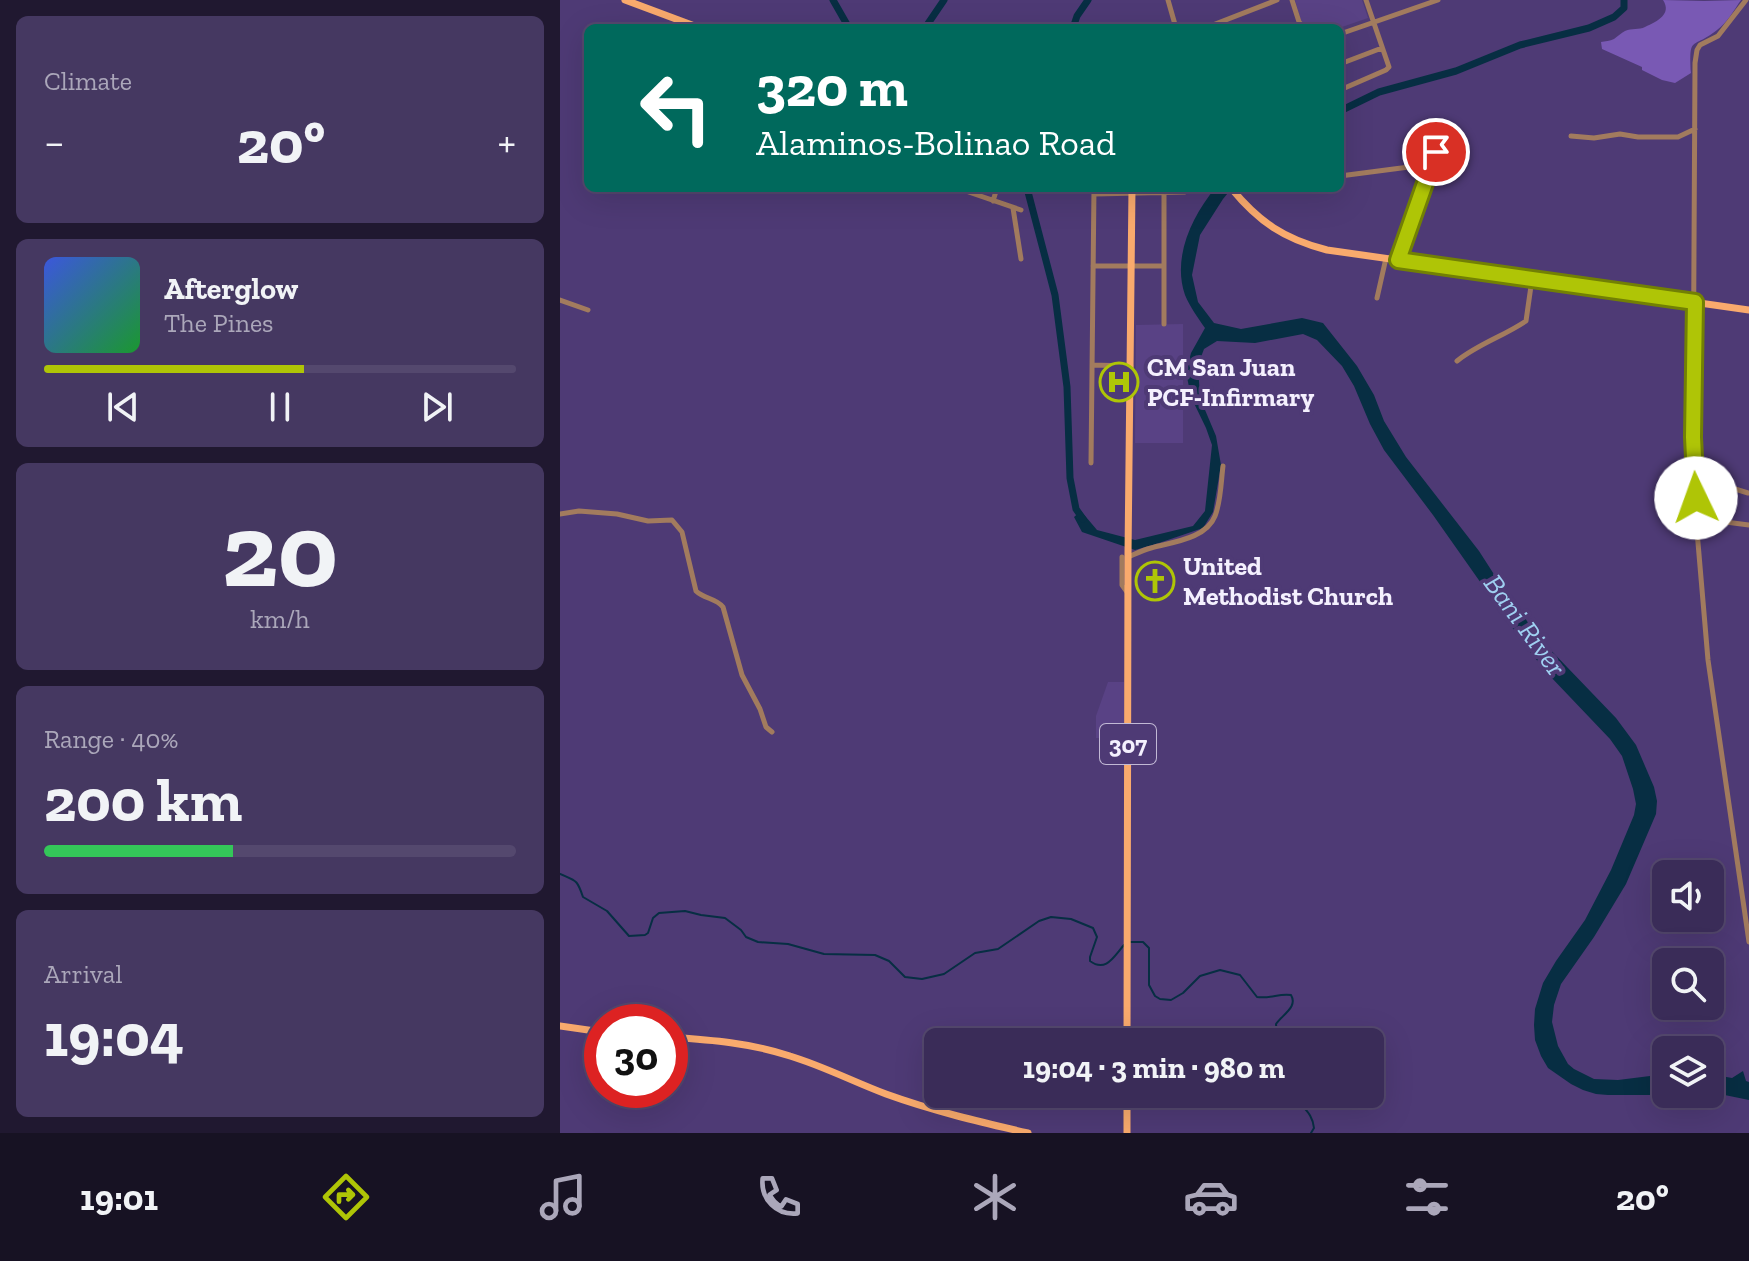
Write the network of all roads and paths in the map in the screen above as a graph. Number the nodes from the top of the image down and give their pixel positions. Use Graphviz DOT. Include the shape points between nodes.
graph roads {
  1 [pos="625,0"];
  2 [pos="1168,0"];
  3 [pos="1277,0"];
  4 [pos="1292,0"];
  5 [pos="1366,0"];
  6 [pos="1438,0"];
  7 [pos="1746,0"];
  8 [pos="1227,20"];
  9 [pos="1373,21"];
  10 [pos="689,24"];
  11 [pos="1175,24"];
  12 [pos="1216,24"];
  13 [pos="1228,24"];
  14 [pos="1299,24"];
  15 [pos="1344,32"];
  16 [pos="1382,48"];
  17 [pos="1344,62"];
  18 [pos="1344,88"];
  19 [pos="1696,128"];
  20 [pos="1571,136"];
  21 [pos="1436,152"];
  22 [pos="1344,175"];
  23 [pos="1428,175"];
  24 [pos="968,192"];
  25 [pos="996,192"];
  26 [pos="1094,192"];
  27 [pos="1132,192"];
  28 [pos="1164,192"];
  29 [pos="1234,192"];
  30 [pos="993,201"];
  31 [pos="1013,208"];
  32 [pos="1021,210"];
  33 [pos="1386,258"];
  34 [pos="1021,259"];
  35 [pos="1398,260"];
  36 [pos="1093,266"];
  37 [pos="1131,266"];
  38 [pos="1164,266"];
  39 [pos="1532,279"];
  40 [pos="1377,298"];
  41 [pos="560,300"];
  42 [pos="1695,302"];
  43 [pos="588,310"];
  44 [pos="1749,310"];
  45 [pos="1164,324"];
  46 [pos="1457,361"];
  47 [pos="1092,365"];
  48 [pos="1131,366"];
  49 [pos="1091,463"];
  50 [pos="1223,466"];
  51 [pos="1695,480"];
  52 [pos="1748,493"];
  53 [pos="560,514"];
  54 [pos="1697,515"];
  55 [pos="1749,525"];
  56 [pos="1126,556"];
  57 [pos="772,732"];
  58 [pos="1749,942"];
  59 [pos="560,1026"];
  60 [pos="1127,1028"];
  61 [pos="584,1029"];
  62 [pos="688,1038"];
  63 [pos="1127,1108"];
  64 [pos="1028,1133"];
  65 [pos="1127,1133"];
  1 -- 10 [label="main road"];
  2 -- 11 [label="street"];
  3 -- 8 [label="street"];
  4 -- 14 [label="street"];
  5 -- 9 [label="street"];
  6 -- 9 [label="street"];
  7 -- 19 [label="street" via="1718,36 1697,50"];
  8 -- 12 [label="street"];
  8 -- 13 [label="street"];
  9 -- 15 [label="street"];
  9 -- 16 [label="street"];
  16 -- 17 [label="street"];
  16 -- 18 [label="street" via="1388,69"];
  19 -- 20 [label="street" via="1678,137"];
  19 -- 42 [label="street"];
  21 -- 23 [label="street"];
  22 -- 23 [label="street" via="1409,167 1419,176"];
  23 -- 35 [label="street"];
  24 -- 30 [label="street"];
  25 -- 30 [label="street"];
  26 -- 36 [label="street"];
  27 -- 37 [label="main road, 307"];
  28 -- 38 [label="street"];
  29 -- 33 [label="main road" via="1254,214 1306,245"];
  30 -- 31 [label="street"];
  31 -- 32 [label="street"];
  31 -- 34 [label="street"];
  33 -- 35 [label="main road"];
  33 -- 40 [label="street"];
  35 -- 39 [label="main road"];
  36 -- 37 [label="street"];
  36 -- 47 [label="street"];
  37 -- 38 [label="street"];
  37 -- 48 [label="main road, 307"];
  38 -- 45 [label="street"];
  39 -- 42 [label="main road"];
  39 -- 46 [label="street" via="1526,321"];
  41 -- 43 [label="street"];
  42 -- 44 [label="main road"];
  42 -- 51 [label="street"];
  47 -- 48 [label="street"];
  47 -- 49 [label="street"];
  48 -- 56 [label="main road, 307"];
  50 -- 56 [label="street" via="1217,511 1206,528"];
  51 -- 52 [label="street"];
  51 -- 54 [label="street"];
  53 -- 57 [label="street" via="579,511 675,522 696,591 723,607 742,675"];
  54 -- 55 [label="street"];
  54 -- 58 [label="street" via="1708,660"];
  56 -- 60 [label="main road, 307"];
  59 -- 61 [label="main road"];
  62 -- 64 [label="main road" via="757,1046 949,1115"];
  63 -- 65 [label="main road"];
}
